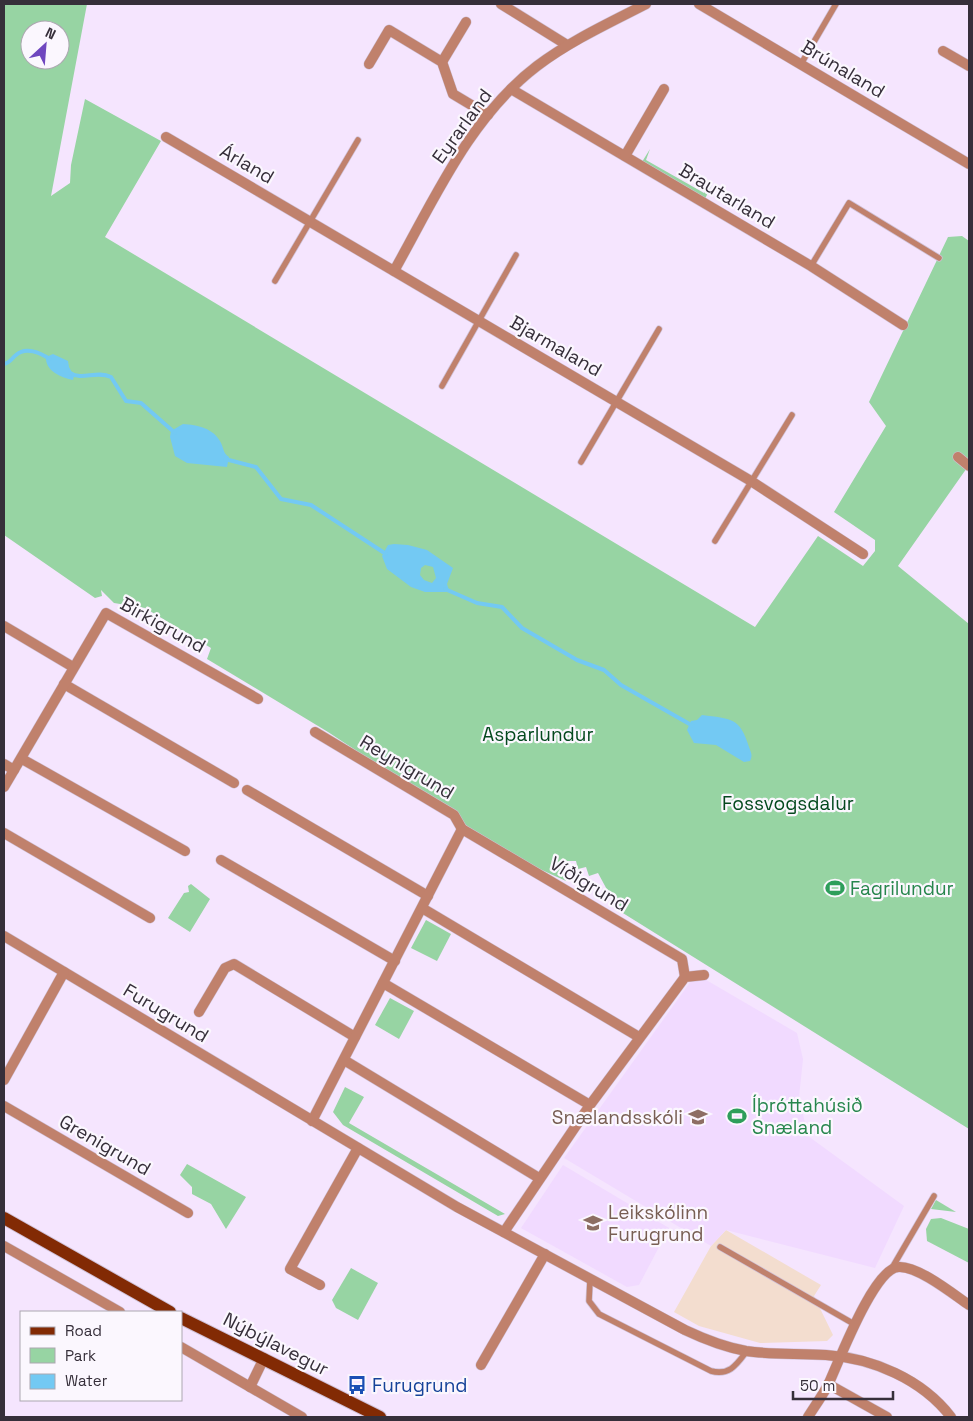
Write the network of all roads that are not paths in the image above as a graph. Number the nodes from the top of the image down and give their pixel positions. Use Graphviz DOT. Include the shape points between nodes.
graph roads {
  1 [pos="501,4"];
  2 [pos="646,4"];
  3 [pos="700,4"];
  4 [pos="836,4"];
  5 [pos="466,22"];
  6 [pos="567,45"];
  7 [pos="943,51"];
  8 [pos="442,62"];
  9 [pos="369,64"];
  10 [pos="801,64"];
  11 [pos="969,66"];
  12 [pos="512,89"];
  13 [pos="664,89"];
  14 [pos="488,115"];
  15 [pos="166,137"];
  16 [pos="358,140"];
  17 [pos="625,156"];
  18 [pos="969,164"];
  19 [pos="310,222"];
  20 [pos="516,255"];
  21 [pos="939,258"];
  22 [pos="811,266"];
  23 [pos="394,271"];
  24 [pos="275,281"];
  25 [pos="479,321"];
  26 [pos="903,324"];
  27 [pos="658,330"];
  28 [pos="442,386"];
  29 [pos="616,402"];
  30 [pos="792,415"];
  31 [pos="958,457"];
  32 [pos="581,462"];
  33 [pos="969,466"];
  34 [pos="751,481"];
  35 [pos="715,541"];
  36 [pos="863,554"];
  37 [pos="4,626"];
  38 [pos="73,667"];
  39 [pos="64,684"];
  40 [pos="258,699"];
  41 [pos="315,732"];
  42 [pos="22,759"];
  43 [pos="4,764"];
  44 [pos="14,770"];
  45 [pos="234,783"];
  46 [pos="4,787"];
  47 [pos="247,790"];
  48 [pos="462,829"];
  49 [pos="4,833"];
  50 [pos="185,851"];
  51 [pos="220,860"];
  52 [pos="428,896"];
  53 [pos="422,908"];
  54 [pos="150,918"];
  55 [pos="4,936"];
  56 [pos="395,961"];
  57 [pos="64,972"];
  58 [pos="704,975"];
  59 [pos="685,977"];
  60 [pos="383,983"];
  61 [pos="199,1012"];
  62 [pos="355,1037"];
  63 [pos="639,1037"];
  64 [pos="344,1060"];
  65 [pos="4,1080"];
  66 [pos="590,1105"];
  67 [pos="4,1106"];
  68 [pos="312,1121"];
  69 [pos="358,1148"];
  70 [pos="539,1178"];
  71 [pos="934,1196"];
  72 [pos="188,1213"];
  73 [pos="4,1218"];
  74 [pos="504,1232"];
  75 [pos="4,1246"];
  76 [pos="720,1247"];
  77 [pos="544,1254"];
  78 [pos="891,1270"];
  79 [pos="590,1280"];
  80 [pos="320,1285"];
  81 [pos="969,1304"];
  82 [pos="118,1311"];
  83 [pos="168,1311"];
  84 [pos="182,1318"];
  85 [pos="854,1324"];
  86 [pos="182,1348"];
  87 [pos="747,1351"];
  88 [pos="839,1356"];
  89 [pos="264,1358"];
  90 [pos="481,1365"];
  91 [pos="828,1384"];
  92 [pos="250,1387"];
  93 [pos="302,1417"];
  94 [pos="380,1417"];
  95 [pos="808,1417"];
  96 [pos="887,1417"];
  97 [pos="951,1417"];
  1 -- 6 [label="street"];
  2 -- 6 [label="street, Eyrarland"];
  3 -- 10 [label="street, Brúnaland"];
  4 -- 10 [label="lane"];
  5 -- 8 [label="street"];
  6 -- 12 [label="street, Eyrarland"];
  7 -- 11 [label="street"];
  8 -- 9 [label="street" via="389,30"];
  8 -- 14 [label="street" via="453,94"];
  10 -- 18 [label="street, Brúnaland"];
  12 -- 14 [label="street, Eyrarland"];
  12 -- 17 [label="street, Brautarland"];
  13 -- 17 [label="street"];
  14 -- 23 [label="street, Eyrarland" via="454,164"];
  15 -- 19 [label="street, Árland"];
  16 -- 19 [label="lane"];
  17 -- 22 [label="street, Brautarland"];
  19 -- 23 [label="street, Árland"];
  19 -- 24 [label="lane"];
  20 -- 25 [label="lane"];
  21 -- 22 [label="lane" via="849,203"];
  22 -- 26 [label="street, Brautarland"];
  23 -- 25 [label="street, Bjarmaland"];
  25 -- 28 [label="lane"];
  25 -- 29 [label="street, Bjarmaland"];
  27 -- 29 [label="lane"];
  29 -- 32 [label="lane"];
  29 -- 34 [label="street, Bjarmaland"];
  30 -- 34 [label="lane"];
  31 -- 33 [label="street"];
  34 -- 35 [label="lane"];
  34 -- 36 [label="street, Bjarmaland"];
  37 -- 38 [label="street"];
  38 -- 39 [label="street, Birkigrund"];
  38 -- 40 [label="street, Birkigrund" via="106,613"];
  39 -- 42 [label="street, Birkigrund"];
  39 -- 45 [label="street"];
  41 -- 48 [label="street, Reynigrund" via="454,815"];
  42 -- 44 [label="street, Birkigrund"];
  42 -- 50 [label="street"];
  43 -- 44 [label="street"];
  44 -- 46 [label="street, Birkigrund"];
  47 -- 52 [label="street"];
  48 -- 52 [label="street"];
  48 -- 59 [label="street, Víðigrund" via="682,960"];
  49 -- 54 [label="street"];
  51 -- 56 [label="street"];
  52 -- 53 [label="street"];
  53 -- 56 [label="street"];
  53 -- 63 [label="street"];
  55 -- 57 [label="street, Furugrund"];
  56 -- 60 [label="street"];
  57 -- 65 [label="street"];
  57 -- 68 [label="street, Furugrund"];
  58 -- 59 [label="street"];
  59 -- 63 [label="street"];
  60 -- 62 [label="street"];
  60 -- 66 [label="street"];
  61 -- 62 [label="street" via="225,968 234,964"];
  62 -- 64 [label="street"];
  63 -- 66 [label="street"];
  64 -- 68 [label="street"];
  64 -- 70 [label="street"];
  66 -- 70 [label="street"];
  67 -- 72 [label="street, Grenigrund"];
  68 -- 69 [label="street, Furugrund"];
  69 -- 74 [label="street, Furugrund"];
  69 -- 80 [label="street" via="290,1269"];
  70 -- 74 [label="street"];
  71 -- 78 [label="lane"];
  73 -- 83 [label="main road"];
  74 -- 77 [label="street, Furugrund"];
  75 -- 82 [label="street"];
  76 -- 85 [label="lane"];
  77 -- 79 [label="street, Furugrund"];
  77 -- 90 [label="street"];
  78 -- 81 [label="street" via="898,1266 912,1270"];
  78 -- 85 [label="street"];
  79 -- 87 [label="street, Furugrund" via="705,1339"];
  79 -- 87 [label="lane" via="589,1301 599,1314 711,1370 719,1373 728,1371"];
  84 -- 89 [label="main road, Nýbýlavegur"];
  85 -- 88 [label="street"];
  86 -- 92 [label="street"];
  87 -- 88 [label="street, Furugrund"];
  88 -- 91 [label="street"];
  88 -- 97 [label="street, Furugrund" via="872,1363 917,1385"];
  89 -- 92 [label="street"];
  89 -- 94 [label="main road, Nýbýlavegur"];
  91 -- 95 [label="street"];
  91 -- 96 [label="street"];
  92 -- 93 [label="street"];
}
